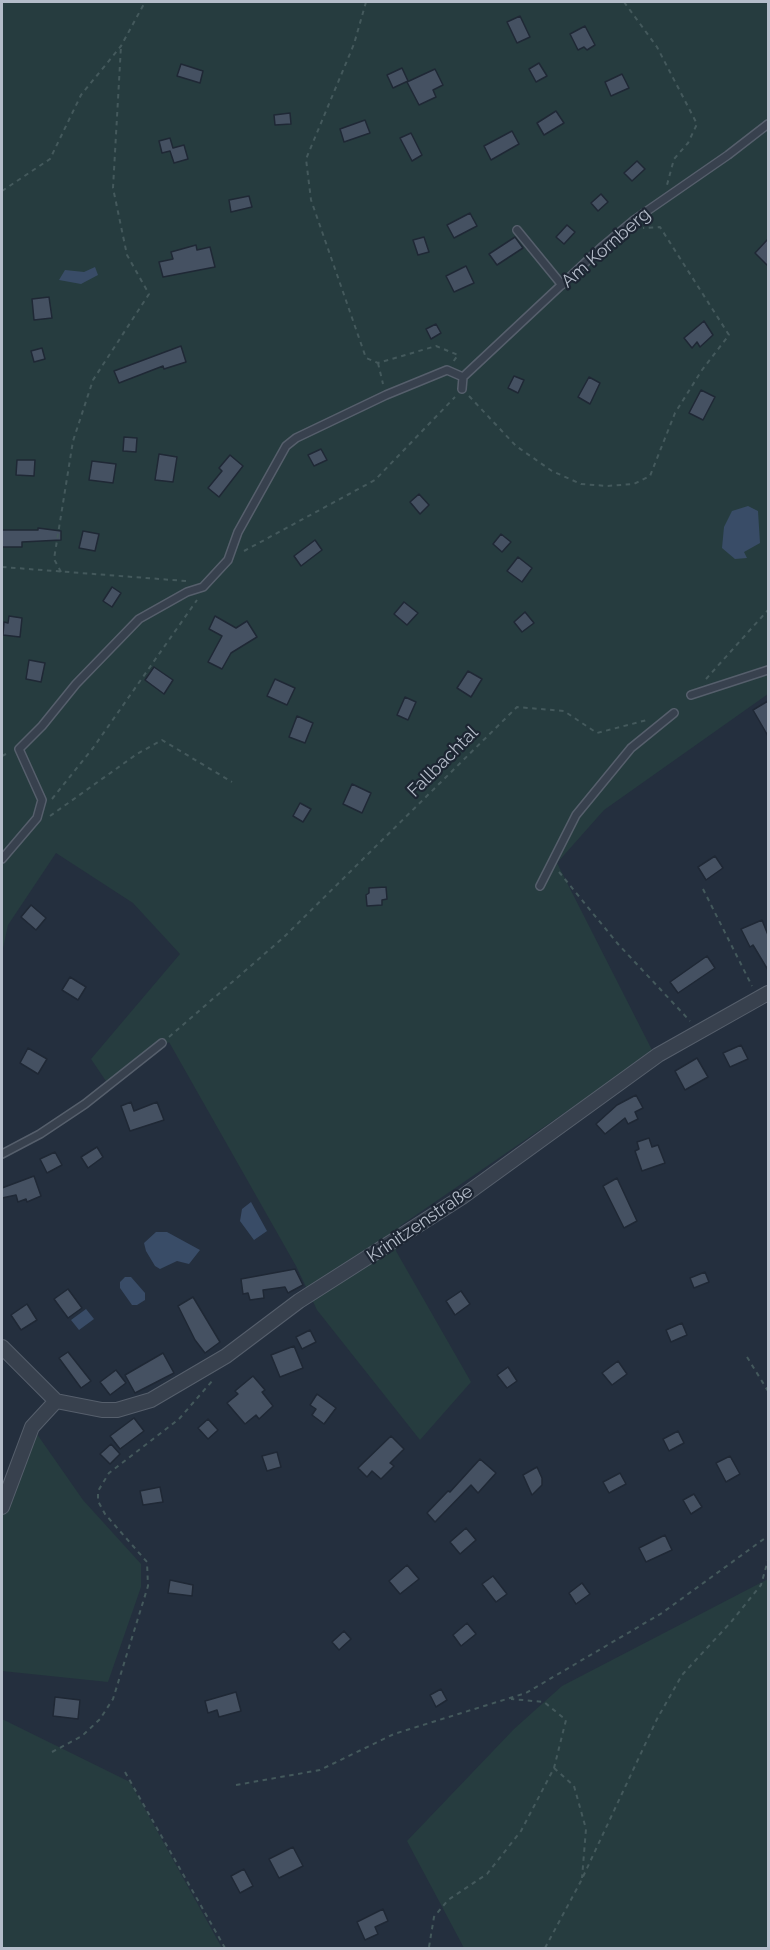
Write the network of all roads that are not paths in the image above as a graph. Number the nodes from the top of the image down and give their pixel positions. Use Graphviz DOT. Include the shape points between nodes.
graph roads {
  1 [pos="768,124"];
  2 [pos="517,230"];
  3 [pos="562,285"];
  4 [pos="463,377"];
  5 [pos="462,389"];
  6 [pos="768,670"];
  7 [pos="691,695"];
  8 [pos="674,713"];
  9 [pos="2,859"];
  10 [pos="540,886"];
  11 [pos="764,996"];
  12 [pos="162,1042"];
  13 [pos="2,1154"];
  14 [pos="2,1347"];
  15 [pos="56,1401"];
  16 [pos="2,1507"];
  1 -- 3 [label="lane, Am Kornberg" via="623,229"];
  2 -- 3 [label="lane"];
  3 -- 4 [label="lane, Am Kornberg"];
  4 -- 5 [label="lane"];
  4 -- 9 [label="lane" via="447,370 386,394 286,446 238,532 228,560 203,587 139,619 18,749 42,800 35,820"];
  6 -- 7 [label="lane"];
  8 -- 10 [label="lane" via="631,748 583,807"];
  11 -- 15 [label="street, Krinitzenstraße" via="658,1055 412,1230 299,1301 226,1356 151,1400 102,1410"];
  12 -- 13 [label="lane" via="85,1104"];
  14 -- 15 [label="street"];
  15 -- 16 [label="street" via="32,1427"];
}
